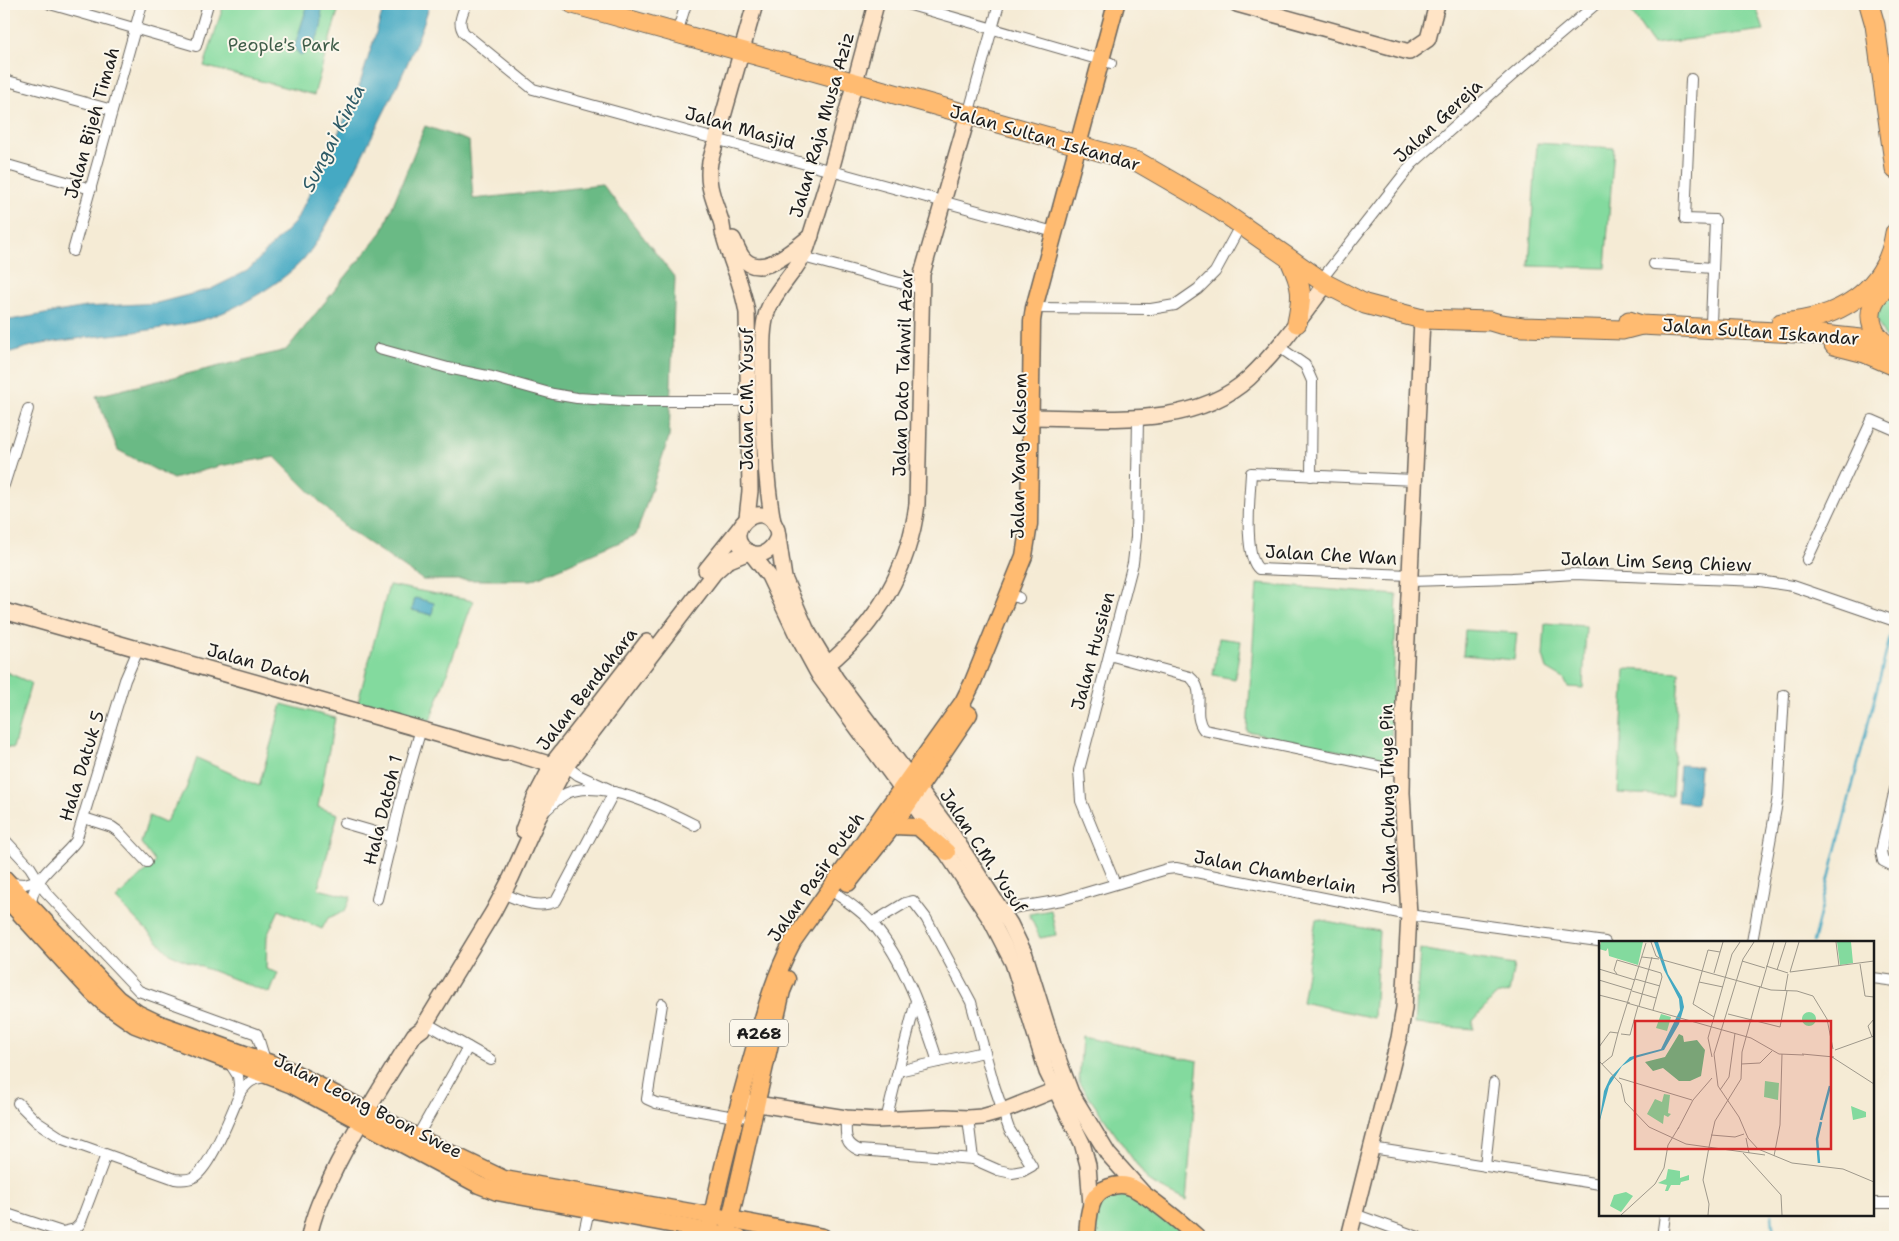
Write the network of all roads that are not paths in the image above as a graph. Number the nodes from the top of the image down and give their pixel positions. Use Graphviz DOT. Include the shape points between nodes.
graph roads {
  1 [pos="50,4"];
  2 [pos="142,4"];
  3 [pos="208,4"];
  4 [pos="466,4"];
  5 [pos="573,4"];
  6 [pos="686,4"];
  7 [pos="755,4"];
  8 [pos="907,4"];
  9 [pos="999,4"];
  10 [pos="1116,4"];
  11 [pos="1127,4"];
  12 [pos="1238,4"];
  13 [pos="1437,4"];
  14 [pos="1596,4"];
  15 [pos="877,5"];
  16 [pos="593,7"];
  17 [pos="1867,7"];
  18 [pos="135,28"];
  19 [pos="992,28"];
  20 [pos="677,34"];
  21 [pos="741,51"];
  22 [pos="1106,61"];
  23 [pos="1691,79"];
  24 [pos="4,80"];
  25 [pos="854,83"];
  26 [pos="112,110"];
  27 [pos="968,115"];
  28 [pos="717,138"];
  29 [pos="1082,147"];
  30 [pos="4,164"];
  31 [pos="1895,169"];
  32 [pos="831,170"];
  33 [pos="90,189"];
  34 [pos="943,201"];
  35 [pos="722,224"];
  36 [pos="1240,226"];
  37 [pos="1054,232"];
  38 [pos="1895,233"];
  39 [pos="811,236"];
  40 [pos="73,251"];
  41 [pos="803,257"];
  42 [pos="1290,260"];
  43 [pos="1654,264"];
  44 [pos="1713,268"];
  45 [pos="1895,280"];
  46 [pos="1324,282"];
  47 [pos="922,289"];
  48 [pos="1039,308"];
  49 [pos="1422,319"];
  50 [pos="1297,323"];
  51 [pos="1711,323"];
  52 [pos="1687,326"];
  53 [pos="1888,345"];
  54 [pos="1279,347"];
  55 [pos="379,349"];
  56 [pos="1895,366"];
  57 [pos="748,401"];
  58 [pos="28,409"];
  59 [pos="1036,417"];
  60 [pos="1138,418"];
  61 [pos="1895,430"];
  62 [pos="1311,476"];
  63 [pos="1414,480"];
  64 [pos="4,485"];
  65 [pos="743,524"];
  66 [pos="775,529"];
  67 [pos="750,552"];
  68 [pos="1807,560"];
  69 [pos="1410,578"];
  70 [pos="694,592"];
  71 [pos="4,611"];
  72 [pos="1895,621"];
  73 [pos="138,650"];
  74 [pos="1109,655"];
  75 [pos="827,665"];
  76 [pos="1784,695"];
  77 [pos="422,729"];
  78 [pos="563,750"];
  79 [pos="504,753"];
  80 [pos="523,756"];
  81 [pos="551,767"];
  82 [pos="1402,772"];
  83 [pos="910,788"];
  84 [pos="1895,789"];
  85 [pos="614,792"];
  86 [pos="534,813"];
  87 [pos="84,818"];
  88 [pos="344,823"];
  89 [pos="695,825"];
  90 [pos="893,826"];
  91 [pos="392,837"];
  92 [pos="4,839"];
  93 [pos="947,852"];
  94 [pos="147,862"];
  95 [pos="1895,867"];
  96 [pos="38,880"];
  97 [pos="1115,884"];
  98 [pos="5,886"];
  99 [pos="834,892"];
  100 [pos="502,893"];
  101 [pos="377,899"];
  102 [pos="31,907"];
  103 [pos="1001,910"];
  104 [pos="1409,915"];
  105 [pos="872,923"];
  106 [pos="1599,941"];
  107 [pos="1752,941"];
  108 [pos="1874,978"];
  109 [pos="1895,982"];
  110 [pos="139,990"];
  111 [pos="916,1000"];
  112 [pos="662,1004"];
  113 [pos="127,1007"];
  114 [pos="424,1026"];
  115 [pos="468,1047"];
  116 [pos="984,1052"];
  117 [pos="265,1060"];
  118 [pos="491,1060"];
  119 [pos="228,1061"];
  120 [pos="938,1062"];
  121 [pos="898,1071"];
  122 [pos="274,1077"];
  123 [pos="1494,1083"];
  124 [pos="1055,1090"];
  125 [pos="240,1093"];
  126 [pos="18,1103"];
  127 [pos="746,1110"];
  128 [pos="1003,1111"];
  129 [pos="846,1118"];
  130 [pos="968,1118"];
  131 [pos="368,1119"];
  132 [pos="886,1120"];
  133 [pos="417,1137"];
  134 [pos="1372,1148"];
  135 [pos="106,1155"];
  136 [pos="973,1159"];
  137 [pos="1486,1166"];
  138 [pos="1599,1184"];
  139 [pos="718,1192"];
  140 [pos="1145,1195"];
  141 [pos="735,1196"];
  142 [pos="1874,1203"];
  143 [pos="1895,1203"];
  144 [pos="1091,1206"];
  145 [pos="589,1210"];
  146 [pos="4,1213"];
  147 [pos="1354,1214"];
  148 [pos="1665,1216"];
  149 [pos="750,1223"];
  150 [pos="701,1227"];
  151 [pos="730,1232"];
  152 [pos="309,1237"];
  153 [pos="315,1237"];
  154 [pos="583,1237"];
  155 [pos="823,1237"];
  156 [pos="1087,1237"];
  157 [pos="1197,1237"];
  158 [pos="1342,1237"];
  159 [pos="1349,1237"];
  160 [pos="1418,1237"];
  161 [pos="1662,1237"];
  1 -- 18 [label="street"];
  2 -- 18 [label="street, Jalan Bijeh Timah"];
  3 -- 18 [label="street" via="196,46"];
  4 -- 28 [label="street, Jalan Masjid" via="460,21 464,33 534,89"];
  5 -- 16 [label="highway, Jalan Sultan Iskandar"];
  6 -- 20 [label="street"];
  7 -- 21 [label="main road"];
  8 -- 19 [label="street"];
  9 -- 19 [label="street, Jalan Dato Tahwil Azar"];
  10 -- 22 [label="main road"];
  11 -- 22 [label="main road"];
  12 -- 13 [label="main road" via="1409,52 1428,39"];
  14 -- 46 [label="street, Jalan Gereja" via="1412,164"];
  15 -- 25 [label="main road, Jalan Raja Musa Aziz"];
  16 -- 20 [label="highway, Jalan Sultan Iskandar"];
  17 -- 31 [label="highway"];
  18 -- 26 [label="street, Jalan Bijeh Timah"];
  19 -- 22 [label="street"];
  19 -- 27 [label="street, Jalan Dato Tahwil Azar"];
  20 -- 21 [label="highway, Jalan Sultan Iskandar"];
  21 -- 25 [label="highway, Jalan Sultan Iskandar"];
  21 -- 28 [label="main road"];
  22 -- 29 [label="main road"];
  23 -- 44 [label="street" via="1684,219 1715,220"];
  24 -- 26 [label="street"];
  25 -- 27 [label="highway, Jalan Sultan Iskandar"];
  25 -- 32 [label="main road, Jalan Raja Musa Aziz"];
  26 -- 33 [label="street, Jalan Bijeh Timah"];
  27 -- 29 [label="highway, Jalan Sultan Iskandar"];
  27 -- 34 [label="main road, Jalan Dato Tahwil Azar"];
  28 -- 32 [label="street, Jalan Masjid"];
  28 -- 35 [label="main road" via="708,176"];
  29 -- 36 [label="highway, Jalan Sultan Iskandar" via="1148,167 1214,206"];
  29 -- 37 [label="main road, Jalan Yang Kalsom"];
  29 -- 48 [label="main road, Jalan Yang Kalsom"];
  30 -- 33 [label="street"];
  32 -- 34 [label="street, Jalan Masjid"];
  32 -- 39 [label="main road, Jalan Raja Musa Aziz"];
  33 -- 40 [label="street, Jalan Bijeh Timah"];
  34 -- 37 [label="street, Jalan Masjid"];
  34 -- 47 [label="main road, Jalan Dato Tahwil Azar" via="925,261"];
  35 -- 39 [label="main road" via="731,233 742,257 757,266 776,262"];
  35 -- 57 [label="main road, Jalan C.M. Yusuf" via="745,299"];
  36 -- 42 [label="highway, Jalan Sultan Iskandar"];
  36 -- 48 [label="street" via="1215,272 1198,289 1175,304 1151,309"];
  37 -- 48 [label="main road, Jalan Yang Kalsom"];
  38 -- 51 [label="highway" via="1882,271 1866,290 1840,308 1806,320"];
  39 -- 41 [label="main road, Jalan Raja Musa Aziz"];
  41 -- 47 [label="street"];
  41 -- 66 [label="main road, Jalan C.M. Yusuf" via="772,300 764,328 764,441 767,490"];
  42 -- 46 [label="highway, Jalan Sultan Iskandar"];
  42 -- 50 [label="highway" via="1301,286"];
  43 -- 44 [label="street"];
  44 -- 51 [label="street"];
  45 -- 53 [label="highway" via="1880,294 1872,309 1874,330"];
  46 -- 49 [label="highway, Jalan Sultan Iskandar" via="1365,304"];
  46 -- 50 [label="main road"];
  47 -- 75 [label="main road, Jalan Dato Tahwil Azar" via="917,504 911,539 897,576 875,616"];
  48 -- 59 [label="main road, Jalan Yang Kalsom" via="1032,321"];
  49 -- 52 [label="highway, Jalan Sultan Iskandar" via="1490,321 1500,316 1524,315"];
  49 -- 63 [label="main road, Jalan Chung Thye Pin"];
  50 -- 54 [label="main road"];
  51 -- 52 [label="highway"];
  52 -- 53 [label="highway, Jalan Sultan Iskandar" via="1822,334"];
  52 -- 56 [label="highway" via="1713,333 1841,346"];
  54 -- 60 [label="main road" via="1248,379 1213,403"];
  54 -- 62 [label="street" via="1306,365 1312,381"];
  55 -- 57 [label="street" via="578,398"];
  57 -- 65 [label="main road, Jalan C.M. Yusuf" via="750,491"];
  58 -- 64 [label="street"];
  59 -- 60 [label="main road"];
  59 -- 83 [label="main road, Jalan Yang Kalsom" via="1038,538 1033,562 1014,596 982,690 965,720"];
  60 -- 74 [label="street, Jalan Hussien" via="1134,554"];
  61 -- 68 [label="street" via="1872,420"];
  62 -- 63 [label="street"];
  62 -- 69 [label="street, Jalan Che Wan" via="1251,473 1249,539 1252,559 1259,569"];
  63 -- 69 [label="main road, Jalan Chung Thye Pin"];
  65 -- 66 [label="main road" via="752,516 764,516"];
  65 -- 67 [label="main road" via="739,540"];
  65 -- 70 [label="main road, Jalan Bendahara"];
  66 -- 67 [label="main road" via="772,549 766,553"];
  66 -- 75 [label="main road, Jalan C.M. Yusuf" via="787,588"];
  67 -- 70 [label="main road, Jalan Bendahara" via="721,566"];
  67 -- 83 [label="main road, Jalan C.M. Yusuf" via="769,576 820,677"];
  69 -- 72 [label="street, Jalan Lim Seng Chiew" via="1574,574 1760,581 1793,586"];
  69 -- 82 [label="main road, Jalan Chung Thye Pin"];
  70 -- 78 [label="main road, Jalan Bendahara"];
  70 -- 81 [label="main road, Jalan Bendahara" via="592,733"];
  71 -- 73 [label="main road, Jalan Datoh"];
  73 -- 77 [label="main road, Jalan Datoh"];
  73 -- 87 [label="street, Hala Datuk 5" via="125,680"];
  74 -- 82 [label="street" via="1190,677 1199,690 1197,713 1204,730"];
  74 -- 97 [label="street, Jalan Hussien" via="1080,758 1079,782 1086,816"];
  75 -- 83 [label="main road, Jalan C.M. Yusuf"];
  76 -- 107 [label="street" via="1778,797"];
  77 -- 79 [label="main road, Jalan Datoh"];
  77 -- 91 [label="street, Hala Datoh 1"];
  78 -- 80 [label="main road"];
  78 -- 81 [label="main road, Jalan Bendahara"];
  79 -- 80 [label="main road, Jalan Datoh"];
  79 -- 81 [label="main road, Jalan Datoh"];
  80 -- 81 [label="main road, Jalan Datoh"];
  81 -- 85 [label="street, Jalan Datoh" via="578,775"];
  81 -- 86 [label="main road, Jalan Bendahara"];
  81 -- 86 [label="main road" via="537,777"];
  82 -- 104 [label="main road, Jalan Chung Thye Pin"];
  83 -- 90 [label="main road, Jalan Pasir Puteh / A268"];
  83 -- 93 [label="main road, Jalan C.M. Yusuf"];
  83 -- 99 [label="main road, Jalan Pasir Puteh / A268"];
  83 -- 103 [label="main road, Jalan C.M. Yusuf" via="970,860"];
  84 -- 95 [label="street" via="1881,851 1883,861"];
  85 -- 86 [label="street, Jalan Datoh" via="573,791"];
  85 -- 89 [label="street, Jalan Datoh" via="656,806"];
  85 -- 100 [label="street" via="556,901 540,905"];
  86 -- 100 [label="main road, Jalan Bendahara" via="511,878"];
  87 -- 94 [label="street" via="112,827"];
  87 -- 96 [label="street, Hala Datuk 5" via="76,841"];
  88 -- 91 [label="street"];
  90 -- 93 [label="main road" via="918,827"];
  90 -- 99 [label="main road, Jalan Pasir Puteh / A268"];
  91 -- 101 [label="street, Hala Datoh 1"];
  92 -- 96 [label="street, Jalan Leong Boon Swee"];
  93 -- 124 [label="main road, Jalan C.M. Yusuf" via="1008,949"];
  96 -- 98 [label="street"];
  96 -- 102 [label="street"];
  96 -- 110 [label="street, Jalan Leong Boon Swee"];
  97 -- 103 [label="street, Jalan Chamberlain" via="1062,900"];
  97 -- 104 [label="street, Jalan Chamberlain" via="1176,868"];
  98 -- 102 [label="main road, Jalan Leong Boon Swee"];
  98 -- 119 [label="main road, Jalan Leong Boon Swee" via="93,993 119,1015 152,1033"];
  99 -- 105 [label="street"];
  99 -- 127 [label="main road, Jalan Pasir Puteh / A268" via="790,970"];
  100 -- 114 [label="main road, Jalan Bendahara"];
  102 -- 113 [label="main road, Jalan Leong Boon Swee"];
  103 -- 140 [label="main road, Jalan C.M. Yusuf" via="1024,955 1071,1093 1108,1154"];
  104 -- 106 [label="street, Jalan Chamberlain"];
  104 -- 134 [label="main road, Jalan Chung Thye Pin" via="1400,1038"];
  105 -- 111 [label="street"];
  105 -- 116 [label="street" via="913,901 926,918 971,1002"];
  108 -- 109 [label="street"];
  110 -- 113 [label="street"];
  110 -- 117 [label="street, Jalan Leong Boon Swee" via="257,1034"];
  111 -- 120 [label="street"];
  111 -- 121 [label="street"];
  112 -- 127 [label="street" via="647,1099 656,1103"];
  113 -- 117 [label="main road, Jalan Leong Boon Swee" via="160,1024"];
  114 -- 115 [label="street"];
  114 -- 131 [label="main road, Jalan Bendahara" via="421,1039"];
  115 -- 118 [label="street"];
  115 -- 133 [label="street"];
  116 -- 120 [label="street"];
  116 -- 128 [label="street"];
  117 -- 131 [label="main road, Jalan Leong Boon Swee" via="287,1069"];
  119 -- 122 [label="main road, Jalan Leong Boon Swee"];
  119 -- 125 [label="street" via="238,1076"];
  120 -- 121 [label="street"];
  121 -- 132 [label="street"];
  122 -- 125 [label="street" via="254,1079"];
  122 -- 131 [label="main road, Jalan Leong Boon Swee"];
  123 -- 137 [label="street"];
  124 -- 128 [label="main road"];
  124 -- 144 [label="main road, Jalan C.M. Yusuf" via="1082,1143 1089,1172"];
  125 -- 135 [label="street" via="215,1148 196,1176 175,1179"];
  126 -- 135 [label="street" via="37,1122 58,1136"];
  127 -- 129 [label="main road"];
  127 -- 139 [label="main road, Jalan Pasir Puteh / A268"];
  127 -- 141 [label="main road, Jalan Pasir Puteh / A268"];
  128 -- 130 [label="main road"];
  128 -- 136 [label="street" via="1009,1129 1032,1166 1012,1173"];
  129 -- 132 [label="main road"];
  129 -- 136 [label="street" via="848,1142 859,1150"];
  130 -- 132 [label="main road"];
  130 -- 136 [label="street"];
  131 -- 133 [label="main road, Jalan Leong Boon Swee"];
  131 -- 145 [label="main road, Jalan Leong Boon Swee" via="479,1185 497,1192"];
  131 -- 152 [label="main road, Jalan Bendahara" via="320,1199"];
  131 -- 153 [label="main road, Jalan Bendahara" via="321,1217"];
  133 -- 150 [label="main road, Jalan Leong Boon Swee" via="504,1179"];
  134 -- 137 [label="street"];
  134 -- 147 [label="main road, Jalan Chung Thye Pin"];
  135 -- 146 [label="street" via="80,1224 75,1229 62,1232"];
  137 -- 138 [label="street"];
  139 -- 150 [label="main road, Jalan Pasir Puteh / A268"];
  139 -- 150 [label="main road" via="703,1209"];
  140 -- 144 [label="main road" via="1129,1186 1110,1186 1095,1197"];
  140 -- 157 [label="main road"];
  141 -- 149 [label="main road" via="740,1215"];
  141 -- 151 [label="main road, Jalan Pasir Puteh / A268"];
  142 -- 143 [label="street"];
  144 -- 156 [label="main road"];
  145 -- 150 [label="main road, Jalan Leong Boon Swee"];
  145 -- 154 [label="street"];
  147 -- 158 [label="main road, Jalan Chung Thye Pin"];
  147 -- 159 [label="main road, Jalan Chung Thye Pin"];
  147 -- 160 [label="street"];
  148 -- 161 [label="street"];
  149 -- 151 [label="main road, Jalan Leong Boon Swee"];
  149 -- 155 [label="main road, Jalan Leong Boon Swee"];
  150 -- 151 [label="main road, Jalan Leong Boon Swee"];
}
